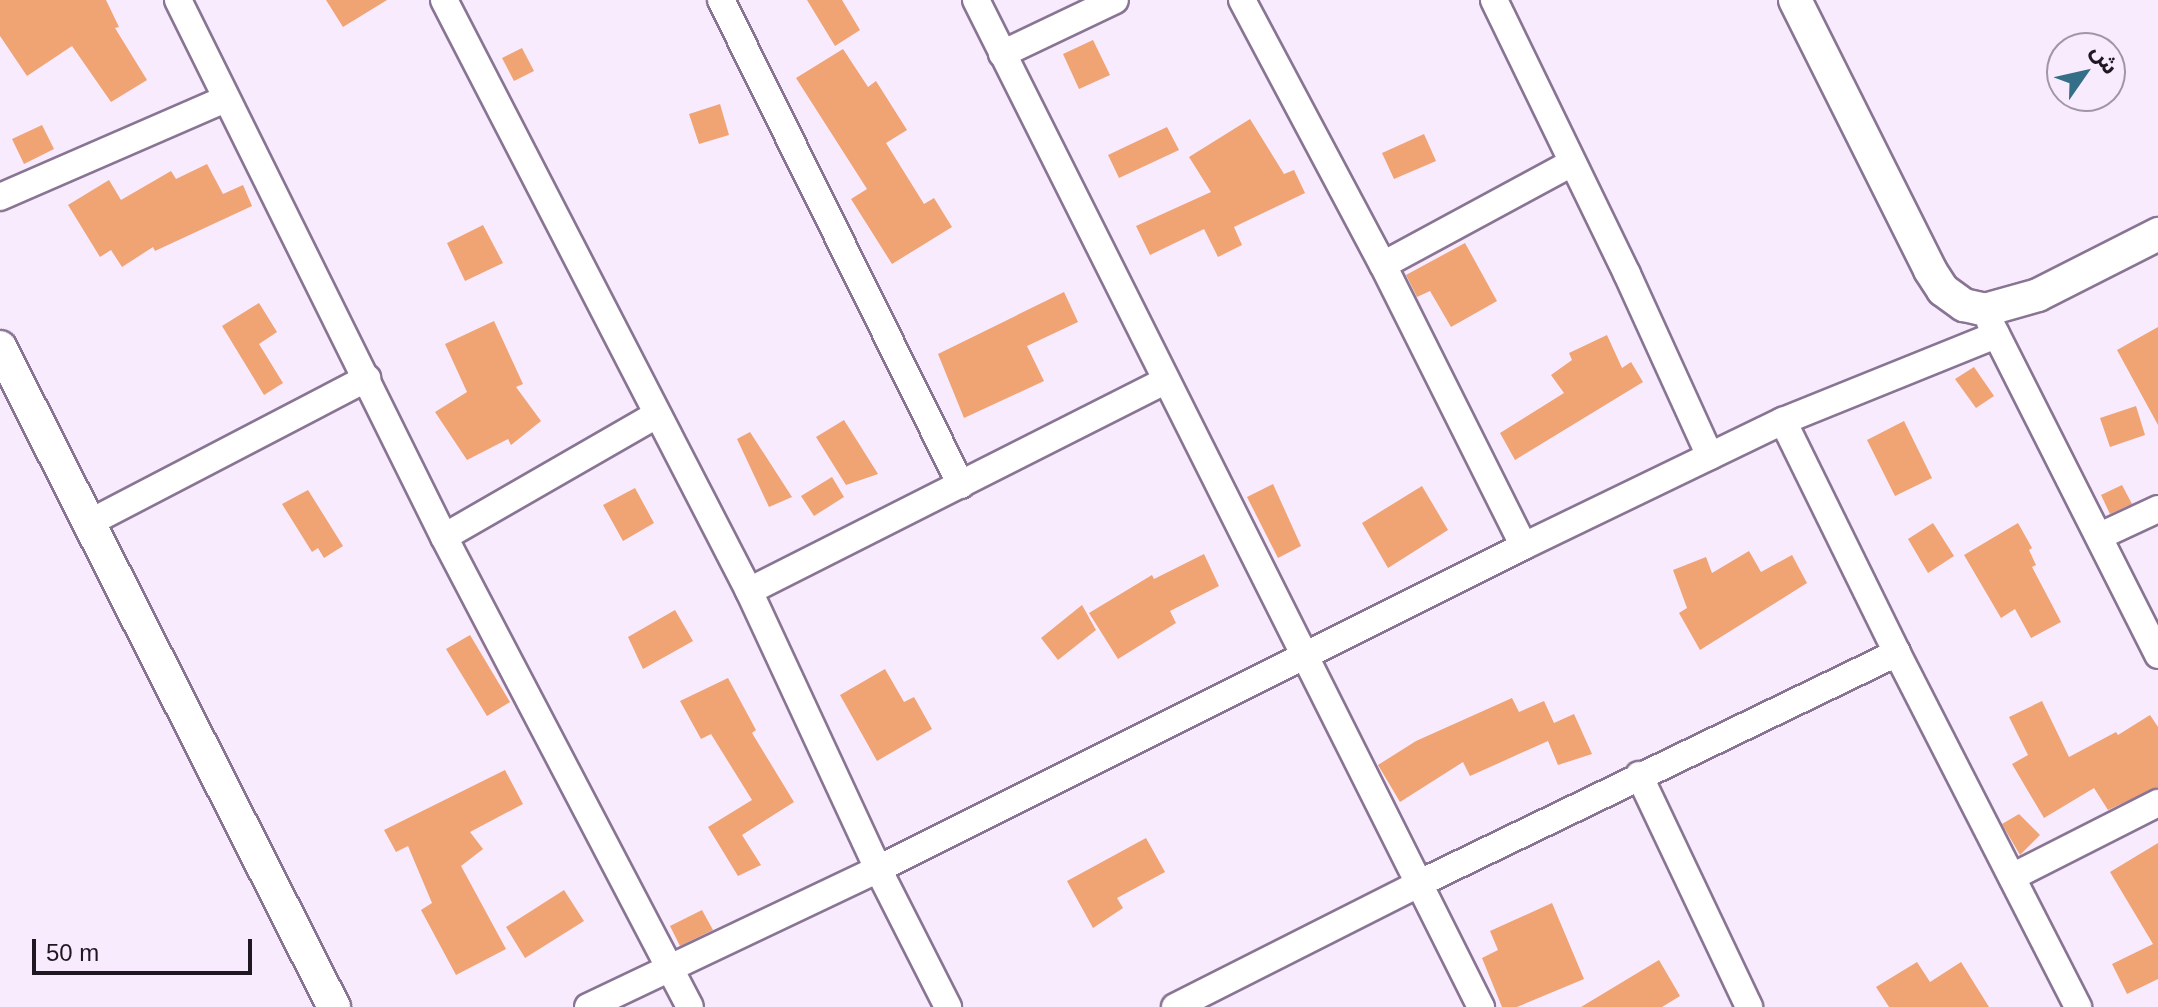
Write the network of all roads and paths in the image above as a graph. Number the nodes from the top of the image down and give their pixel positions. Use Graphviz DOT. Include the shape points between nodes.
graph roads {
  1 [pos="178,0"];
  2 [pos="444,0"];
  3 [pos="721,0"];
  4 [pos="976,0"];
  5 [pos="1115,0"];
  6 [pos="1242,0"];
  7 [pos="1494,0"];
  8 [pos="1795,0"];
  9 [pos="1002,54"];
  10 [pos="225,99"];
  11 [pos="1570,164"];
  12 [pos="0,197"];
  13 [pos="2158,234"];
  14 [pos="1383,265"];
  15 [pos="1991,323"];
  16 [pos="0,347"];
  17 [pos="367,378"];
  18 [pos="1164,381"];
  19 [pos="656,415"];
  20 [pos="1783,421"];
  21 [pos="1710,456"];
  22 [pos="961,485"];
  23 [pos="2158,509"];
  24 [pos="87,524"];
  25 [pos="2100,536"];
  26 [pos="444,537"];
  27 [pos="1524,546"];
  28 [pos="749,591"];
  29 [pos="1897,653"];
  30 [pos="2158,655"];
  31 [pos="1307,657"];
  32 [pos="1639,775"];
  33 [pos="2158,803"];
  34 [pos="878,869"];
  35 [pos="2012,877"];
  36 [pos="1418,884"];
  37 [pos="671,969"];
  38 [pos="1215,998"];
  39 [pos="334,1007"];
  40 [pos="588,1007"];
  41 [pos="690,1007"];
  42 [pos="948,1007"];
  43 [pos="1175,1007"];
  44 [pos="1481,1007"];
  45 [pos="1749,1007"];
  46 [pos="2078,1007"];
  1 -- 10 [label="street"];
  2 -- 19 [label="street"];
  3 -- 22 [label="street"];
  4 -- 9 [label="street"];
  5 -- 9 [label="street"];
  6 -- 14 [label="street"];
  7 -- 11 [label="street"];
  8 -- 15 [label="street" via="1930,270 1953,298"];
  9 -- 18 [label="street"];
  10 -- 12 [label="street"];
  10 -- 17 [label="street"];
  11 -- 14 [label="street"];
  11 -- 21 [label="street"];
  13 -- 15 [label="street"];
  14 -- 27 [label="street"];
  15 -- 20 [label="street"];
  15 -- 25 [label="street"];
  16 -- 24 [label="street"];
  17 -- 24 [label="street"];
  17 -- 26 [label="street"];
  18 -- 22 [label="street"];
  18 -- 31 [label="street"];
  19 -- 26 [label="street"];
  19 -- 28 [label="street"];
  20 -- 21 [label="street"];
  20 -- 29 [label="street"];
  21 -- 27 [label="street"];
  22 -- 28 [label="street"];
  23 -- 25 [label="street"];
  24 -- 39 [label="street"];
  25 -- 30 [label="street"];
  26 -- 37 [label="street"];
  27 -- 31 [label="street"];
  28 -- 34 [label="street"];
  29 -- 32 [label="street"];
  29 -- 35 [label="street"];
  31 -- 34 [label="street"];
  31 -- 36 [label="street"];
  32 -- 36 [label="street"];
  32 -- 45 [label="street"];
  33 -- 35 [label="street"];
  34 -- 37 [label="street"];
  34 -- 42 [label="street"];
  35 -- 46 [label="street"];
  36 -- 38 [label="street"];
  36 -- 44 [label="street"];
  37 -- 40 [label="street"];
  37 -- 41 [label="street"];
  38 -- 43 [label="street"];
}
